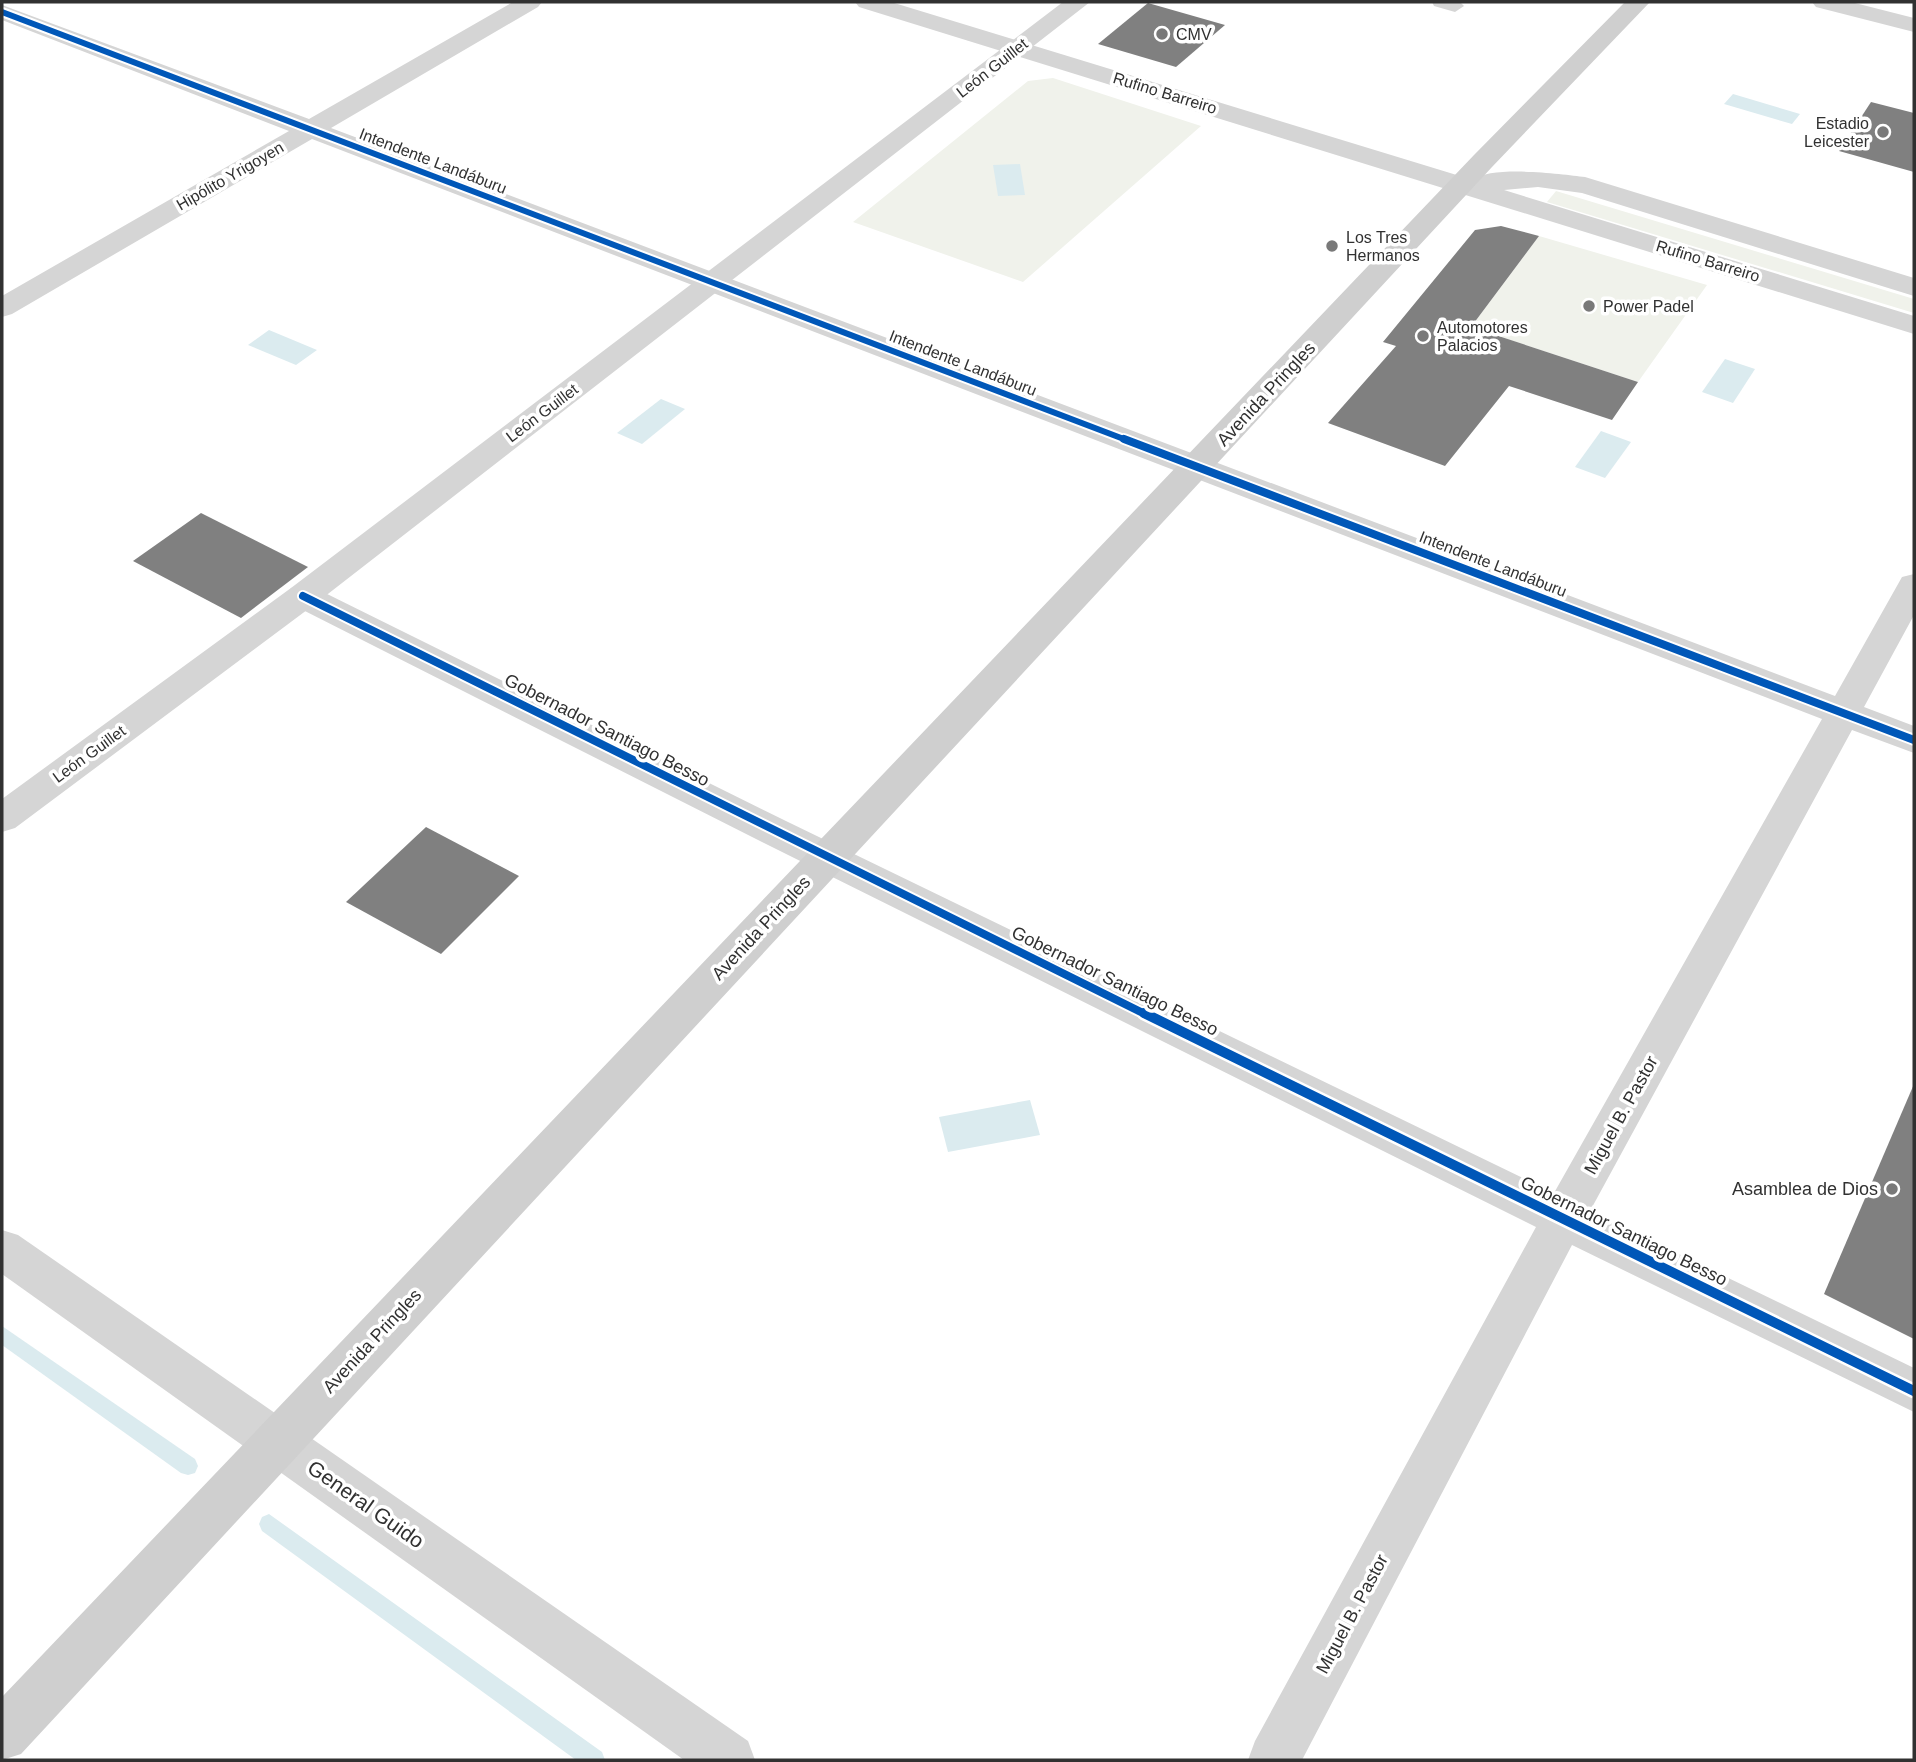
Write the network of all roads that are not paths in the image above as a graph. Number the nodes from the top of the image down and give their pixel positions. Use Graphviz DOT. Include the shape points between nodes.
graph roads {
  1 [pos="530,2"];
  2 [pos="867,2"];
  3 [pos="1078,2"];
  4 [pos="1638,2"];
  5 [pos="1824,2"];
  6 [pos="2,12"];
  7 [pos="1914,25"];
  8 [pos="1019,47"];
  9 [pos="310,129"];
  10 [pos="1462,184"];
  11 [pos="713,282"];
  12 [pos="1914,287"];
  13 [pos="2,307"];
  14 [pos="1914,325"];
  15 [pos="1198,467"];
  16 [pos="1914,584"];
  17 [pos="303,596"];
  18 [pos="1845,713"];
  19 [pos="1914,740"];
  20 [pos="2,818"];
  21 [pos="827,858"];
  22 [pos="1563,1219"];
  23 [pos="2,1250"];
  24 [pos="1914,1391"];
  25 [pos="277,1442"];
  26 [pos="2,1735"];
  27 [pos="729,1760"];
  28 [pos="1274,1760"];
  1 -- 9 [label="street, Hipólito Yrigoyen"];
  2 -- 8 [label="street, Rufino Barreiro"];
  3 -- 8 [label="street, León Guillet"];
  4 -- 10 [label="main road, Avenida Pringles"];
  5 -- 7 [label="street"];
  6 -- 9 [label="street, Intendente Landáburu"];
  8 -- 10 [label="street, Rufino Barreiro"];
  8 -- 11 [label="street, León Guillet"];
  9 -- 11 [label="street, Intendente Landáburu"];
  9 -- 13 [label="street, Hipólito Yrigoyen"];
  10 -- 12 [label="street, Rufino Barreiro" via="1538,179 1585,184"];
  10 -- 14 [label="street, Rufino Barreiro"];
  10 -- 15 [label="main road, Avenida Pringles"];
  11 -- 15 [label="street, Intendente Landáburu"];
  11 -- 17 [label="street, León Guillet"];
  15 -- 18 [label="street, Intendente Landáburu"];
  15 -- 21 [label="main road, Avenida Pringles"];
  16 -- 18 [label="street, Miguel B. Pastor"];
  17 -- 20 [label="street, León Guillet"];
  17 -- 21 [label="street, Gobernador Santiago Besso"];
  18 -- 19 [label="street, Intendente Landáburu"];
  18 -- 22 [label="street, Miguel B. Pastor"];
  21 -- 22 [label="street, Gobernador Santiago Besso"];
  21 -- 25 [label="main road, Avenida Pringles"];
  22 -- 24 [label="street, Gobernador Santiago Besso"];
  22 -- 28 [label="street, Miguel B. Pastor"];
  23 -- 25 [label="street, General Guido"];
  25 -- 26 [label="main road, Avenida Pringles"];
  25 -- 27 [label="street, General Guido"];
}
